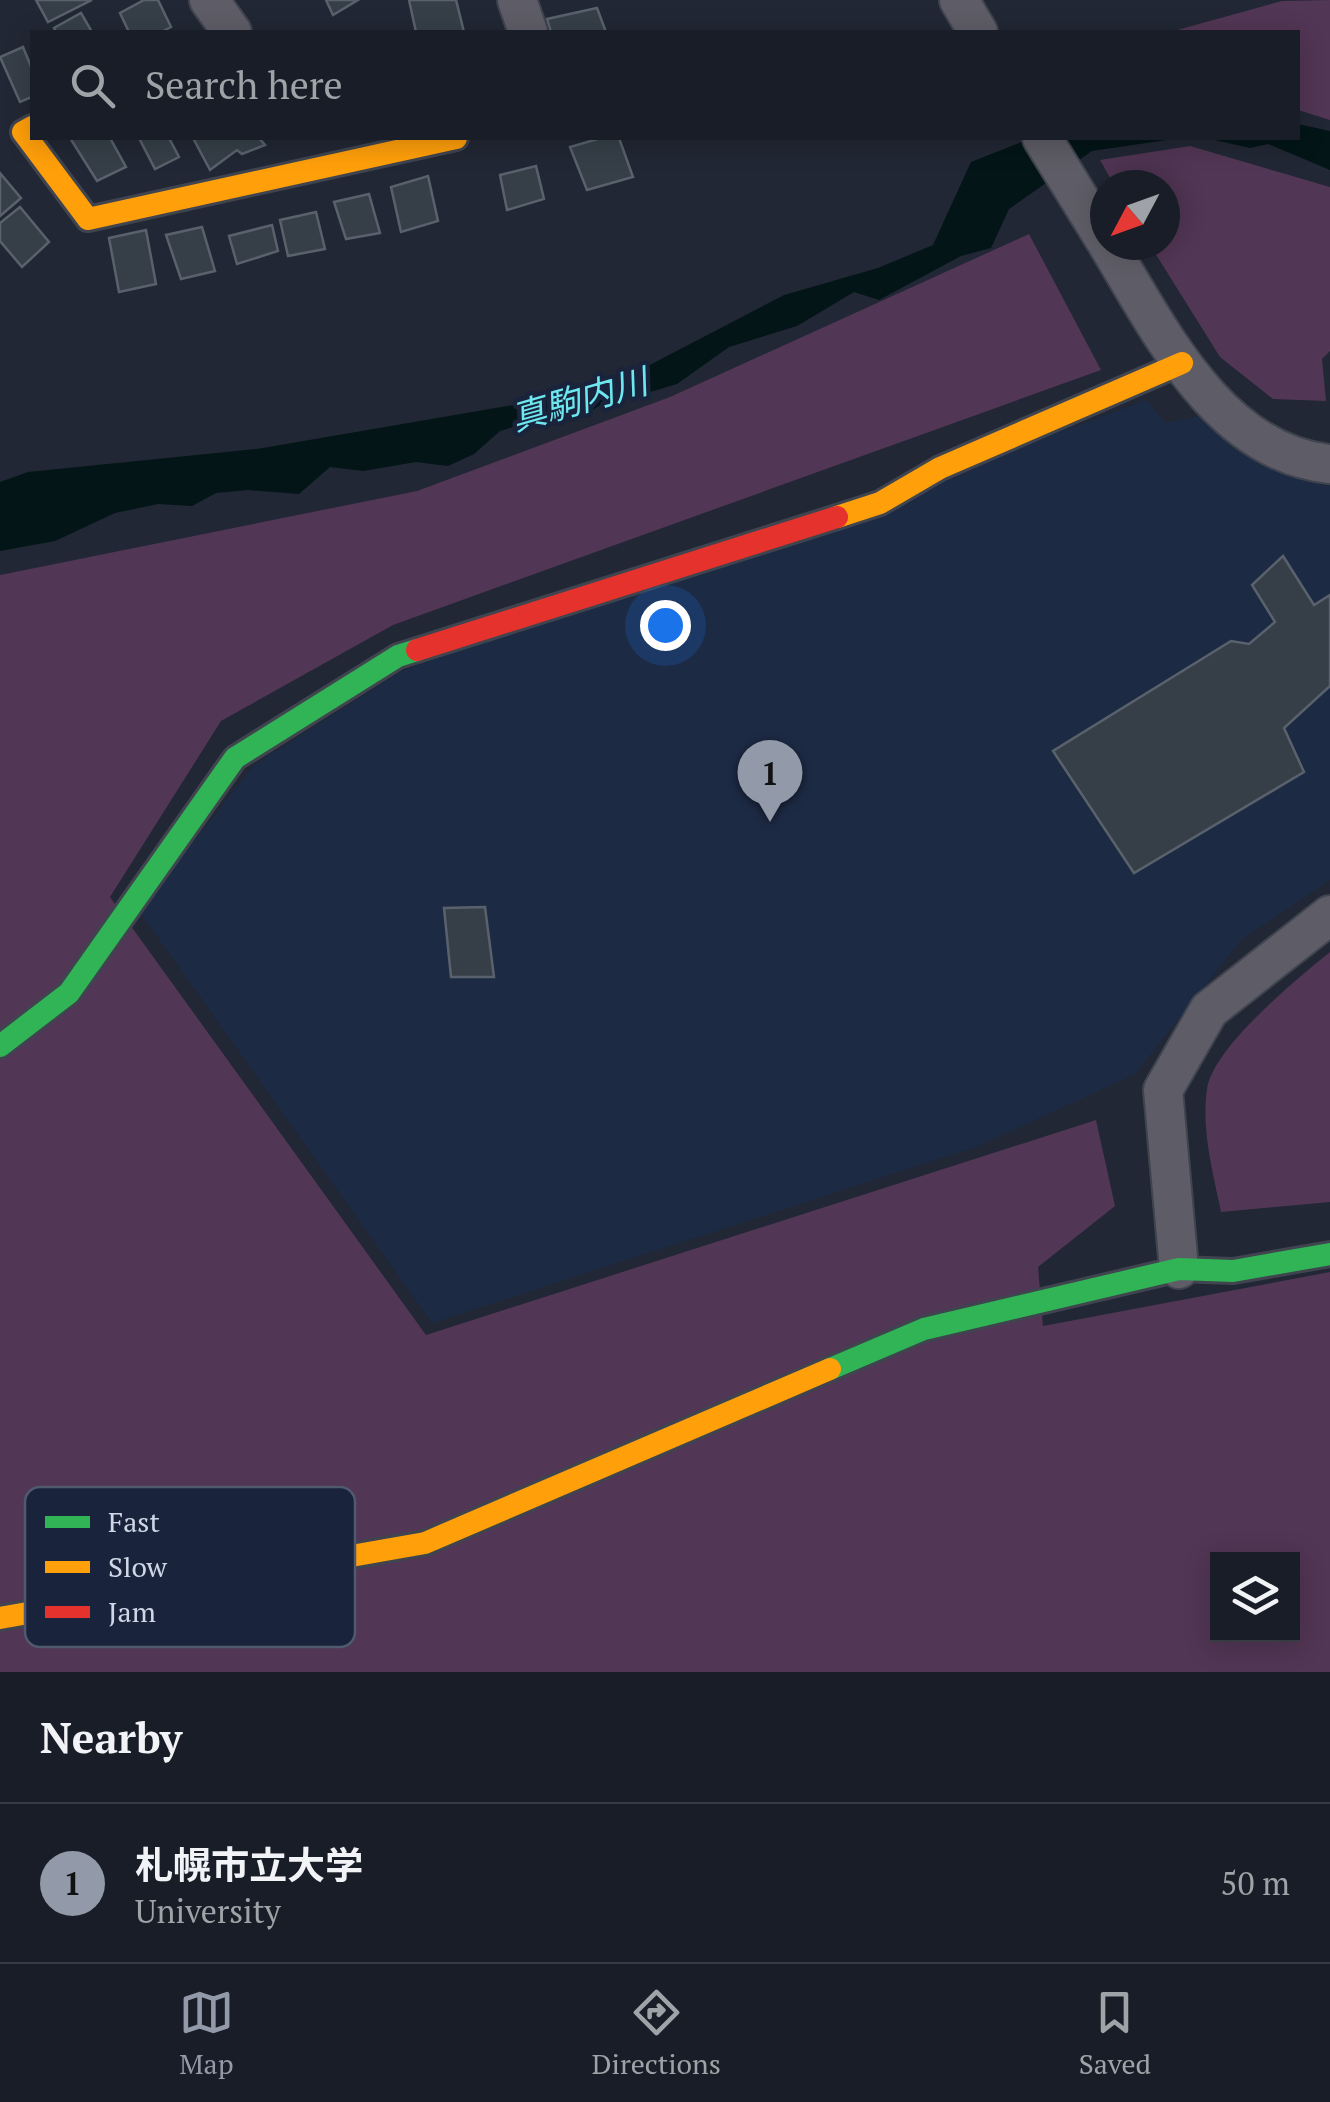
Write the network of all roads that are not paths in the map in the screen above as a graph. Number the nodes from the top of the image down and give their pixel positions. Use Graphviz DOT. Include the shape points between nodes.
graph roads {
  1 [pos="517,0"];
  2 [pos="959,0"];
  3 [pos="527,30"];
  4 [pos="977,30"];
  5 [pos="30,128"];
  6 [pos="435,140"];
  7 [pos="1043,140"];
  8 [pos="318,151"];
  9 [pos="1090,217"];
  10 [pos="1117,260"];
  11 [pos="1182,363"];
  12 [pos="1330,464"];
  13 [pos="1330,915"];
  14 [pos="0,1046"];
  15 [pos="1330,1254"];
  16 [pos="1179,1269"];
  17 [pos="355,1556"];
  18 [pos="25,1614"];
  19 [pos="0,1618"];
  1 -- 3 [label="street"];
  2 -- 4 [label="street"];
  5 -- 8 [label="street" via="23,132 88,220"];
  6 -- 8 [label="street"];
  7 -- 9 [label="street"];
  10 -- 11 [label="street"];
  11 -- 12 [label="street" via="1259,440"];
  11 -- 14 [label="street" via="940,468 880,503 398,656 236,758 69,994"];
  13 -- 16 [label="street" via="1209,1010 1163,1090"];
  15 -- 16 [label="street" via="1233,1270"];
  16 -- 17 [label="street" via="924,1329 426,1543"];
  18 -- 19 [label="street"];
}
